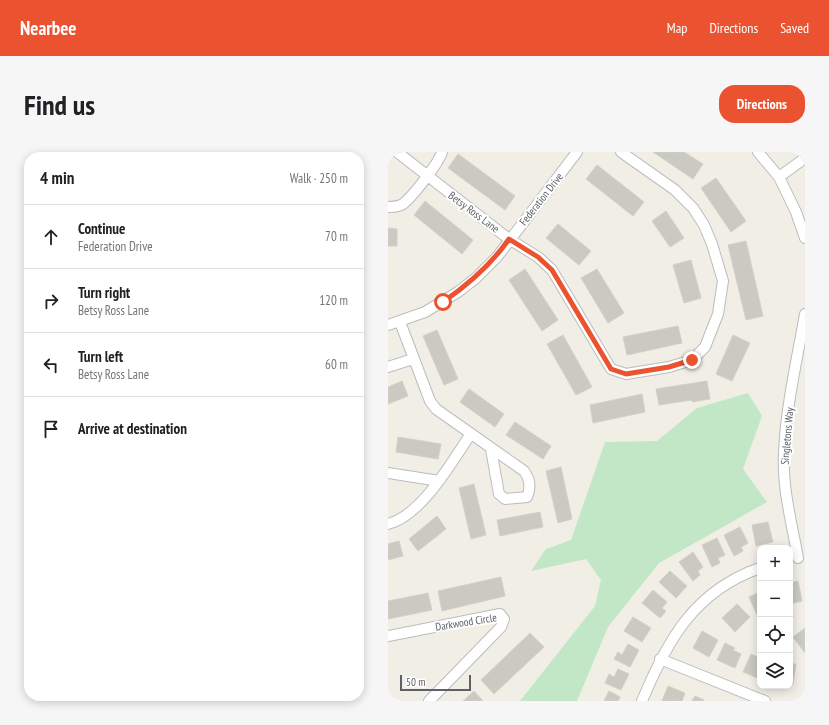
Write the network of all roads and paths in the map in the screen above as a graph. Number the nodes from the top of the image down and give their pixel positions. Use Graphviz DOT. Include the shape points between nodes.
graph roads {
  1 [pos="397,152"];
  2 [pos="442,152"];
  3 [pos="577,152"];
  4 [pos="621,152"];
  5 [pos="758,152"];
  6 [pos="805,158"];
  7 [pos="427,176"];
  8 [pos="779,177"];
  9 [pos="388,207"];
  10 [pos="805,238"];
  11 [pos="509,239"];
  12 [pos="805,314"];
  13 [pos="400,322"];
  14 [pos="388,325"];
  15 [pos="413,359"];
  16 [pos="388,367"];
  17 [pos="470,435"];
  18 [pos="492,448"];
  19 [pos="388,473"];
  20 [pos="439,481"];
  21 [pos="388,524"];
  22 [pos="798,558"];
  23 [pos="757,569"];
  24 [pos="388,636"];
  25 [pos="660,659"];
  26 [pos="429,701"];
  27 [pos="642,701"];
  28 [pos="765,701"];
  1 -- 7 [label="street, Betsy Ross Lane"];
  2 -- 7 [label="street"];
  3 -- 11 [label="street, Federation Drive"];
  4 -- 11 [label="street, Betsy Ross Lane" via="684,198 704,225 712,244 723,281 718,314 705,347 692,360 669,367 626,374 611,369 552,270 538,257"];
  5 -- 8 [label="street"];
  6 -- 8 [label="street"];
  7 -- 9 [label="street" via="403,204"];
  7 -- 11 [label="street, Betsy Ross Lane"];
  8 -- 10 [label="street"];
  11 -- 13 [label="street, Federation Drive" via="497,257 458,292 425,312"];
  12 -- 22 [label="street, Singletons Way" via="786,425 784,453 786,489"];
  13 -- 14 [label="street, Federation Drive"];
  13 -- 15 [label="street"];
  15 -- 16 [label="street"];
  15 -- 17 [label="street" via="430,401 436,409"];
  17 -- 18 [label="street"];
  17 -- 20 [label="street"];
  18 -- 18 [label="street" via="499,494 505,499 527,497 530,490 528,476"];
  19 -- 20 [label="street"];
  20 -- 21 [label="street" via="432,491 399,521"];
  23 -- 25 [label="street" via="735,579 699,605 671,638"];
  24 -- 26 [label="street, Darkwood Circle" via="500,614 504,619 501,628"];
  25 -- 27 [label="street"];
  25 -- 28 [label="street"];
}
